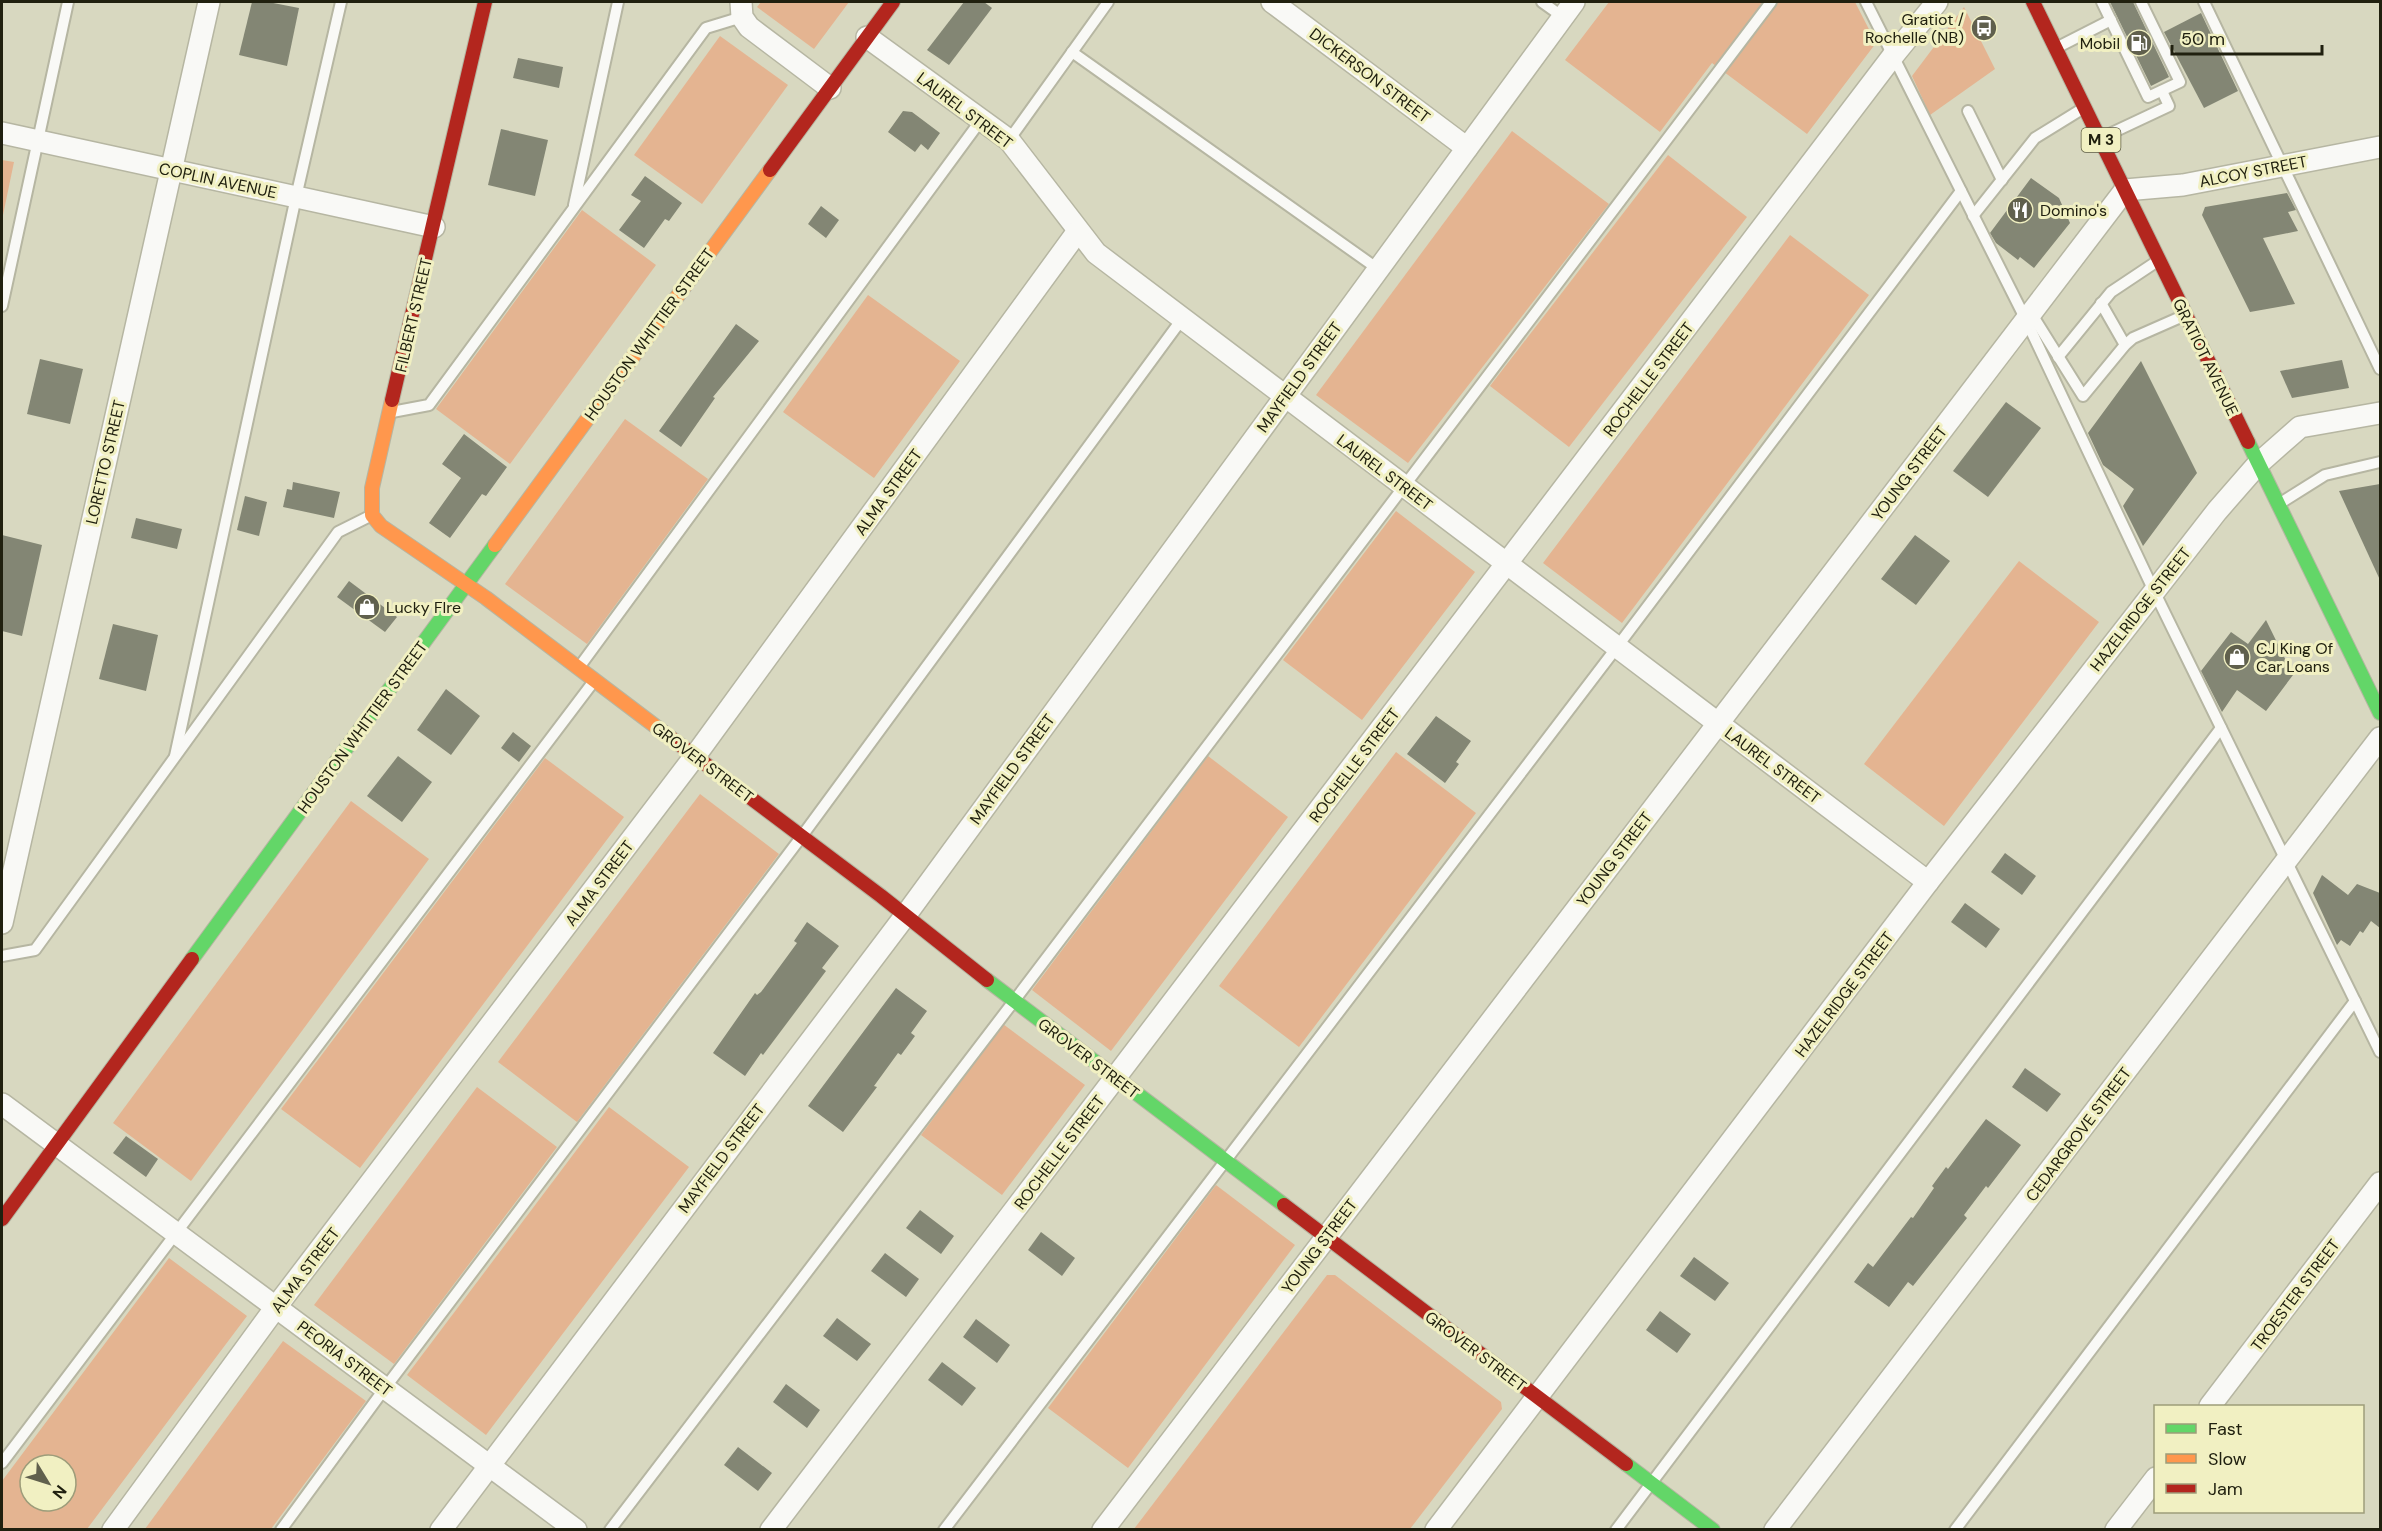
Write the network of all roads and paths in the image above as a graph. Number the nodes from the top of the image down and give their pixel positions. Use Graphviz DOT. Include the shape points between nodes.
graph roads {
  1 [pos="68,2"];
  2 [pos="209,2"];
  3 [pos="341,2"];
  4 [pos="485,2"];
  5 [pos="618,2"];
  6 [pos="893,2"];
  7 [pos="1108,2"];
  8 [pos="1272,2"];
  9 [pos="1542,2"];
  10 [pos="1771,2"];
  11 [pos="1866,2"];
  12 [pos="1937,2"];
  13 [pos="2033,2"];
  14 [pos="2102,2"];
  15 [pos="2141,2"];
  16 [pos="2204,2"];
  17 [pos="742,9"];
  18 [pos="1568,9"];
  19 [pos="2111,20"];
  20 [pos="867,37"];
  21 [pos="2056,48"];
  22 [pos="1072,52"];
  23 [pos="1892,57"];
  24 [pos="830,88"];
  25 [pos="2162,91"];
  26 [pos="2085,107"];
  27 [pos="1968,111"];
  28 [pos="981,120"];
  29 [pos="2,133"];
  30 [pos="2100,138"];
  31 [pos="1009,140"];
  32 [pos="36,141"];
  33 [pos="2380,147"];
  34 [pos="1467,148"];
  35 [pos="2282,165"];
  36 [pos="171,170"];
  37 [pos="2002,180"];
  38 [pos="2125,190"];
  39 [pos="1961,191"];
  40 [pos="296,197"];
  41 [pos="572,211"];
  42 [pos="1973,216"];
  43 [pos="434,227"];
  44 [pos="1078,231"];
  45 [pos="2158,260"];
  46 [pos="1378,269"];
  47 [pos="2101,303"];
  48 [pos="2,306"];
  49 [pos="2186,315"];
  50 [pos="2028,316"];
  51 [pos="1182,319"];
  52 [pos="2125,345"];
  53 [pos="2058,357"];
  54 [pos="2380,369"];
  55 [pos="1285,397"];
  56 [pos="390,412"];
  57 [pos="2380,413"];
  58 [pos="2380,462"];
  59 [pos="2258,464"];
  60 [pos="1404,486"];
  61 [pos="2278,504"];
  62 [pos="372,514"];
  63 [pos="1507,564"];
  64 [pos="466,585"];
  65 [pos="2154,591"];
  66 [pos="1617,647"];
  67 [pos="578,668"];
  68 [pos="595,680"];
  69 [pos="2375,687"];
  70 [pos="2380,713"];
  71 [pos="1718,723"];
  72 [pos="2222,728"];
  73 [pos="2380,738"];
  74 [pos="175,756"];
  75 [pos="695,756"];
  76 [pos="802,836"];
  77 [pos="2286,861"];
  78 [pos="7,874"];
  79 [pos="1928,882"];
  80 [pos="905,916"];
  81 [pos="2,922"];
  82 [pos="2,956"];
  83 [pos="1014,1001"];
  84 [pos="2355,1001"];
  85 [pos="2380,1052"];
  86 [pos="1115,1078"];
  87 [pos="2,1104"];
  88 [pos="56,1144"];
  89 [pos="1226,1161"];
  90 [pos="2380,1183"];
  91 [pos="2,1219"];
  92 [pos="175,1232"];
  93 [pos="1326,1237"];
  94 [pos="276,1307"];
  95 [pos="385,1388"];
  96 [pos="1537,1397"];
  97 [pos="2212,1405"];
  98 [pos="2,1463"];
  99 [pos="489,1465"];
  100 [pos="2154,1481"];
  101 [pos="1652,1483"];
  102 [pos="113,1530"];
  103 [pos="281,1530"];
  104 [pos="441,1530"];
  105 [pos="576,1530"];
  106 [pos="610,1530"];
  107 [pos="771,1530"];
  108 [pos="944,1530"];
  109 [pos="1103,1530"];
  110 [pos="1436,1530"];
  111 [pos="1616,1530"];
  112 [pos="1713,1530"];
  113 [pos="1775,1530"];
  114 [pos="1955,1530"];
  115 [pos="2116,1530"];
  1 -- 32 [label="lane"];
  2 -- 36 [label="street, LORETTO STREET"];
  3 -- 40 [label="lane"];
  4 -- 43 [label="street, FILBERT STREET"];
  5 -- 41 [label="lane"];
  6 -- 20 [label="street, HOUSTON WHITTIER STREET"];
  7 -- 22 [label="lane"];
  8 -- 34 [label="street, DICKERSON STREET"];
  9 -- 18 [label="lane"];
  10 -- 60 [label="lane"];
  11 -- 23 [label="lane"];
  12 -- 23 [label="street, ROCHELLE STREET"];
  13 -- 21 [label="street, GRATIOT AVENUE / M 3"];
  14 -- 19 [label="lane"];
  15 -- 25 [label="lane" via="2166,61 2180,82"];
  16 -- 35 [label="lane"];
  17 -- 24 [label="street" via="749,27"];
  17 -- 41 [label="lane" via="706,28"];
  18 -- 34 [label="street, MAYFIELD STREET"];
  19 -- 21 [label="lane"];
  19 -- 25 [label="lane" via="2148,97"];
  20 -- 24 [label="street, HOUSTON WHITTIER STREET"];
  20 -- 28 [label="street, LAUREL STREET"];
  21 -- 26 [label="street, GRATIOT AVENUE / M 3"];
  22 -- 31 [label="lane"];
  22 -- 46 [label="lane"];
  23 -- 39 [label="lane"];
  23 -- 63 [label="street, ROCHELLE STREET"];
  24 -- 64 [label="street, HOUSTON WHITTIER STREET"];
  25 -- 30 [label="lane" via="2169,106"];
  26 -- 30 [label="street, GRATIOT AVENUE / M 3"];
  26 -- 37 [label="lane" via="2035,138"];
  27 -- 37 [label="lane"];
  28 -- 31 [label="street, LAUREL STREET"];
  28 -- 67 [label="lane"];
  29 -- 32 [label="street, COPLIN AVENUE"];
  30 -- 38 [label="street, GRATIOT AVENUE / M 3"];
  31 -- 44 [label="street, LAUREL STREET"];
  32 -- 36 [label="street, COPLIN AVENUE"];
  32 -- 48 [label="lane"];
  33 -- 35 [label="street, ALCOY STREET"];
  34 -- 46 [label="street, MAYFIELD STREET"];
  35 -- 38 [label="street, ALCOY STREET" via="2183,185"];
  35 -- 54 [label="lane"];
  36 -- 40 [label="street, COPLIN AVENUE"];
  36 -- 78 [label="street, LORETTO STREET"];
  37 -- 42 [label="lane"];
  38 -- 45 [label="street, GRATIOT AVENUE / M 3"];
  38 -- 50 [label="street, YOUNG STREET"];
  39 -- 42 [label="lane"];
  39 -- 66 [label="lane"];
  40 -- 43 [label="street, COPLIN AVENUE"];
  40 -- 74 [label="lane"];
  41 -- 56 [label="lane" via="429,405"];
  42 -- 50 [label="lane"];
  43 -- 56 [label="street, FILBERT STREET"];
  44 -- 51 [label="street, LAUREL STREET" via="1096,253"];
  44 -- 75 [label="street, ALMA STREET"];
  45 -- 47 [label="lane"];
  45 -- 49 [label="street, GRATIOT AVENUE / M 3"];
  46 -- 55 [label="street, MAYFIELD STREET"];
  47 -- 52 [label="lane"];
  47 -- 53 [label="lane"];
  49 -- 52 [label="lane"];
  49 -- 59 [label="street, GRATIOT AVENUE / M 3"];
  50 -- 53 [label="lane"];
  50 -- 65 [label="lane"];
  50 -- 71 [label="street, YOUNG STREET"];
  51 -- 55 [label="street, LAUREL STREET"];
  51 -- 76 [label="lane"];
  52 -- 53 [label="lane" via="2083,396"];
  55 -- 60 [label="street, LAUREL STREET"];
  55 -- 80 [label="street, MAYFIELD STREET"];
  56 -- 62 [label="street, FILBERT STREET" via="372,488"];
  57 -- 59 [label="street, HAZELRIDGE STREET" via="2300,427"];
  58 -- 61 [label="lane" via="2325,475"];
  59 -- 61 [label="street, GRATIOT AVENUE / M 3"];
  59 -- 65 [label="street, HAZELRIDGE STREET"];
  60 -- 63 [label="street, LAUREL STREET"];
  60 -- 83 [label="lane"];
  61 -- 69 [label="street, GRATIOT AVENUE / M 3"];
  62 -- 64 [label="street" via="389,531"];
  62 -- 74 [label="lane" via="338,532"];
  63 -- 66 [label="street, LAUREL STREET"];
  63 -- 86 [label="street, ROCHELLE STREET"];
  64 -- 67 [label="street, GROVER STREET"];
  64 -- 88 [label="street, HOUSTON WHITTIER STREET"];
  65 -- 72 [label="lane"];
  65 -- 79 [label="street, HAZELRIDGE STREET"];
  66 -- 71 [label="street, LAUREL STREET"];
  66 -- 89 [label="lane"];
  67 -- 68 [label="street, GROVER STREET"];
  68 -- 75 [label="street, GROVER STREET"];
  68 -- 92 [label="lane"];
  69 -- 70 [label="street, GRATIOT AVENUE / M 3"];
  71 -- 79 [label="street, LAUREL STREET"];
  71 -- 93 [label="street, YOUNG STREET"];
  72 -- 77 [label="lane"];
  72 -- 101 [label="lane"];
  73 -- 77 [label="street, CEDARGROVE STREET"];
  74 -- 82 [label="lane" via="35,950"];
  75 -- 76 [label="street, GROVER STREET"];
  75 -- 94 [label="street, ALMA STREET"];
  76 -- 80 [label="street, GROVER STREET"];
  76 -- 95 [label="lane"];
  77 -- 84 [label="lane"];
  77 -- 113 [label="street, CEDARGROVE STREET"];
  78 -- 81 [label="street, LORETTO STREET"];
  79 -- 96 [label="street, HAZELRIDGE STREET"];
  80 -- 83 [label="street, GROVER STREET"];
  80 -- 99 [label="street, MAYFIELD STREET"];
  83 -- 86 [label="street, GROVER STREET"];
  83 -- 106 [label="lane"];
  84 -- 85 [label="lane"];
  84 -- 114 [label="lane"];
  86 -- 89 [label="street, GROVER STREET"];
  86 -- 107 [label="street, ROCHELLE STREET"];
  87 -- 88 [label="street"];
  88 -- 91 [label="street, HOUSTON WHITTIER STREET"];
  88 -- 92 [label="street, PEORIA STREET"];
  89 -- 93 [label="street, GROVER STREET"];
  89 -- 108 [label="lane"];
  90 -- 97 [label="street, TROESTER STREET"];
  92 -- 94 [label="street, PEORIA STREET"];
  92 -- 98 [label="lane"];
  93 -- 96 [label="street, GROVER STREET"];
  93 -- 109 [label="street, YOUNG STREET"];
  94 -- 95 [label="street, PEORIA STREET"];
  94 -- 102 [label="street, ALMA STREET"];
  95 -- 99 [label="street, PEORIA STREET"];
  95 -- 103 [label="lane"];
  96 -- 101 [label="street, GROVER STREET"];
  96 -- 110 [label="street, HAZELRIDGE STREET"];
  99 -- 104 [label="street, MAYFIELD STREET"];
  99 -- 105 [label="street, PEORIA STREET"];
  100 -- 115 [label="street"];
  101 -- 111 [label="lane"];
  101 -- 112 [label="street, GROVER STREET"];
}
